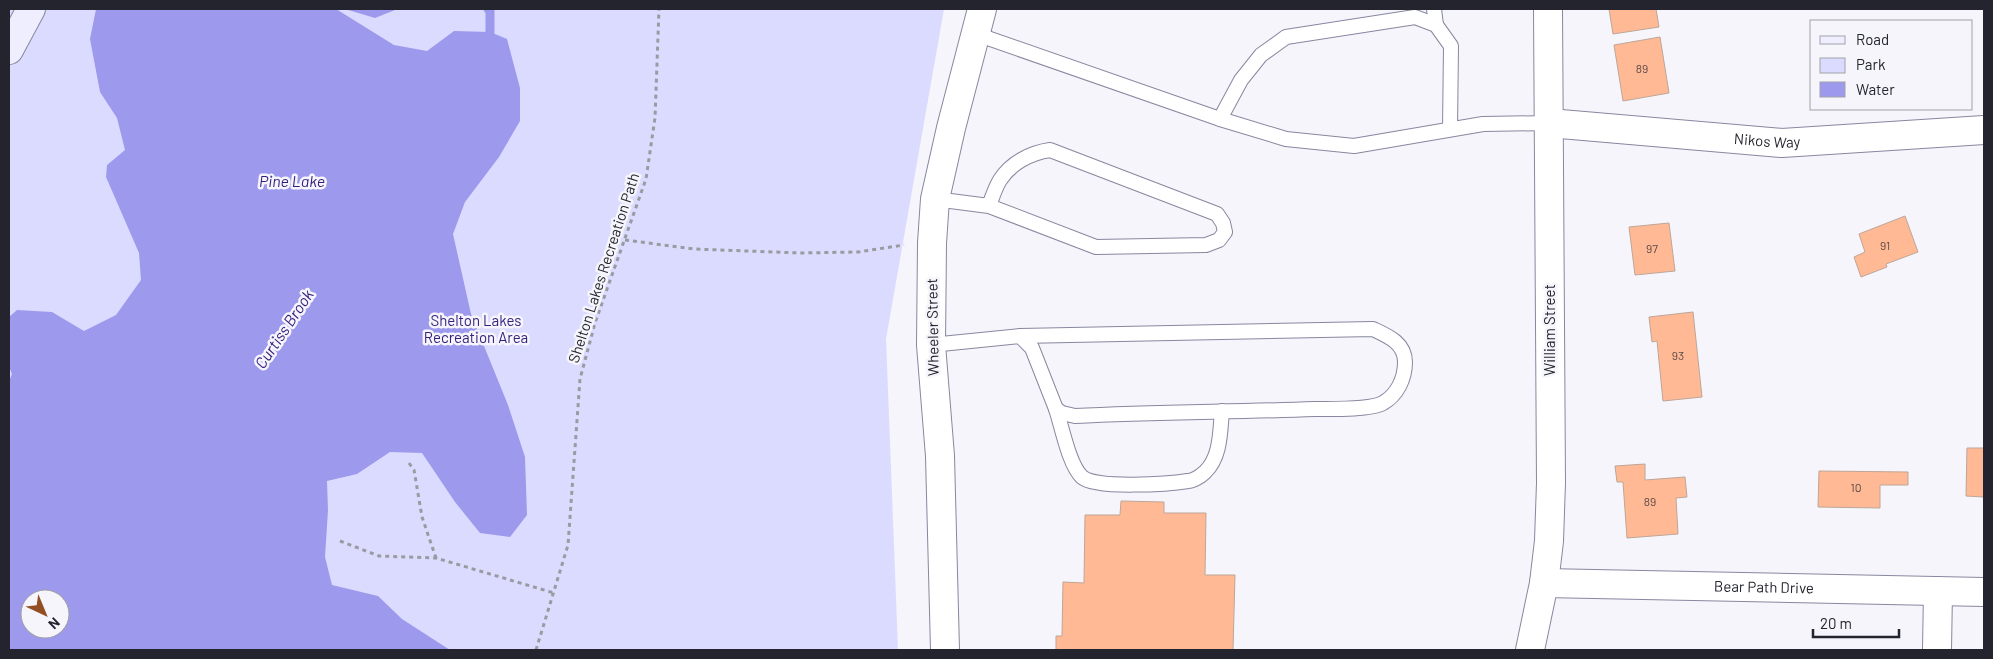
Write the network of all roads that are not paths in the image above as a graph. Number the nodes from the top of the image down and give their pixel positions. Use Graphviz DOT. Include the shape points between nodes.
graph roads {
  1 [pos="30,9"];
  2 [pos="1434,9"];
  3 [pos="1548,9"];
  4 [pos="979,21"];
  5 [pos="1436,25"];
  6 [pos="9,50"];
  7 [pos="1220,119"];
  8 [pos="1549,123"];
  9 [pos="1450,129"];
  10 [pos="1984,130"];
  11 [pos="935,199"];
  12 [pos="989,206"];
  13 [pos="1020,336"];
  14 [pos="932,345"];
  15 [pos="1056,410"];
  16 [pos="1222,411"];
  17 [pos="1544,583"];
  18 [pos="1938,591"];
  19 [pos="1984,592"];
  20 [pos="944,650"];
  21 [pos="1530,650"];
  22 [pos="1937,650"];
  1 -- 6 [label="main road"];
  2 -- 5 [label="lane"];
  3 -- 8 [label="street, William Street"];
  4 -- 7 [label="lane"];
  4 -- 11 [label="street, Wheeler Street"];
  5 -- 7 [label="lane" via="1415,18 1286,37 1261,55 1241,80"];
  5 -- 9 [label="lane" via="1450,46"];
  7 -- 9 [label="lane" via="1286,139 1354,146"];
  8 -- 9 [label="lane" via="1484,124"];
  8 -- 10 [label="street, Nikos Way" via="1782,143"];
  8 -- 17 [label="street, William Street" via="1552,483"];
  11 -- 12 [label="lane"];
  11 -- 14 [label="street, Wheeler Street"];
  12 -- 12 [label="lane" via="1096,247 1206,245 1219,240 1225,232 1218,214 1050,150 1018,161 1000,180"];
  13 -- 14 [label="lane"];
  13 -- 15 [label="lane" via="1032,348"];
  13 -- 16 [label="lane" via="1373,330 1396,341 1402,349 1405,372 1401,383 1393,396 1381,405"];
  14 -- 20 [label="street, Wheeler Street" via="940,456"];
  15 -- 16 [label="lane" via="1075,416"];
  15 -- 16 [label="lane" via="1073,463 1082,477 1093,483 1116,485 1190,481 1205,473 1214,461 1220,442"];
  17 -- 18 [label="street, Bear Path Drive"];
  17 -- 21 [label="street, William Street"];
  18 -- 19 [label="street, Bear Path Drive"];
  18 -- 22 [label="street"];
}
